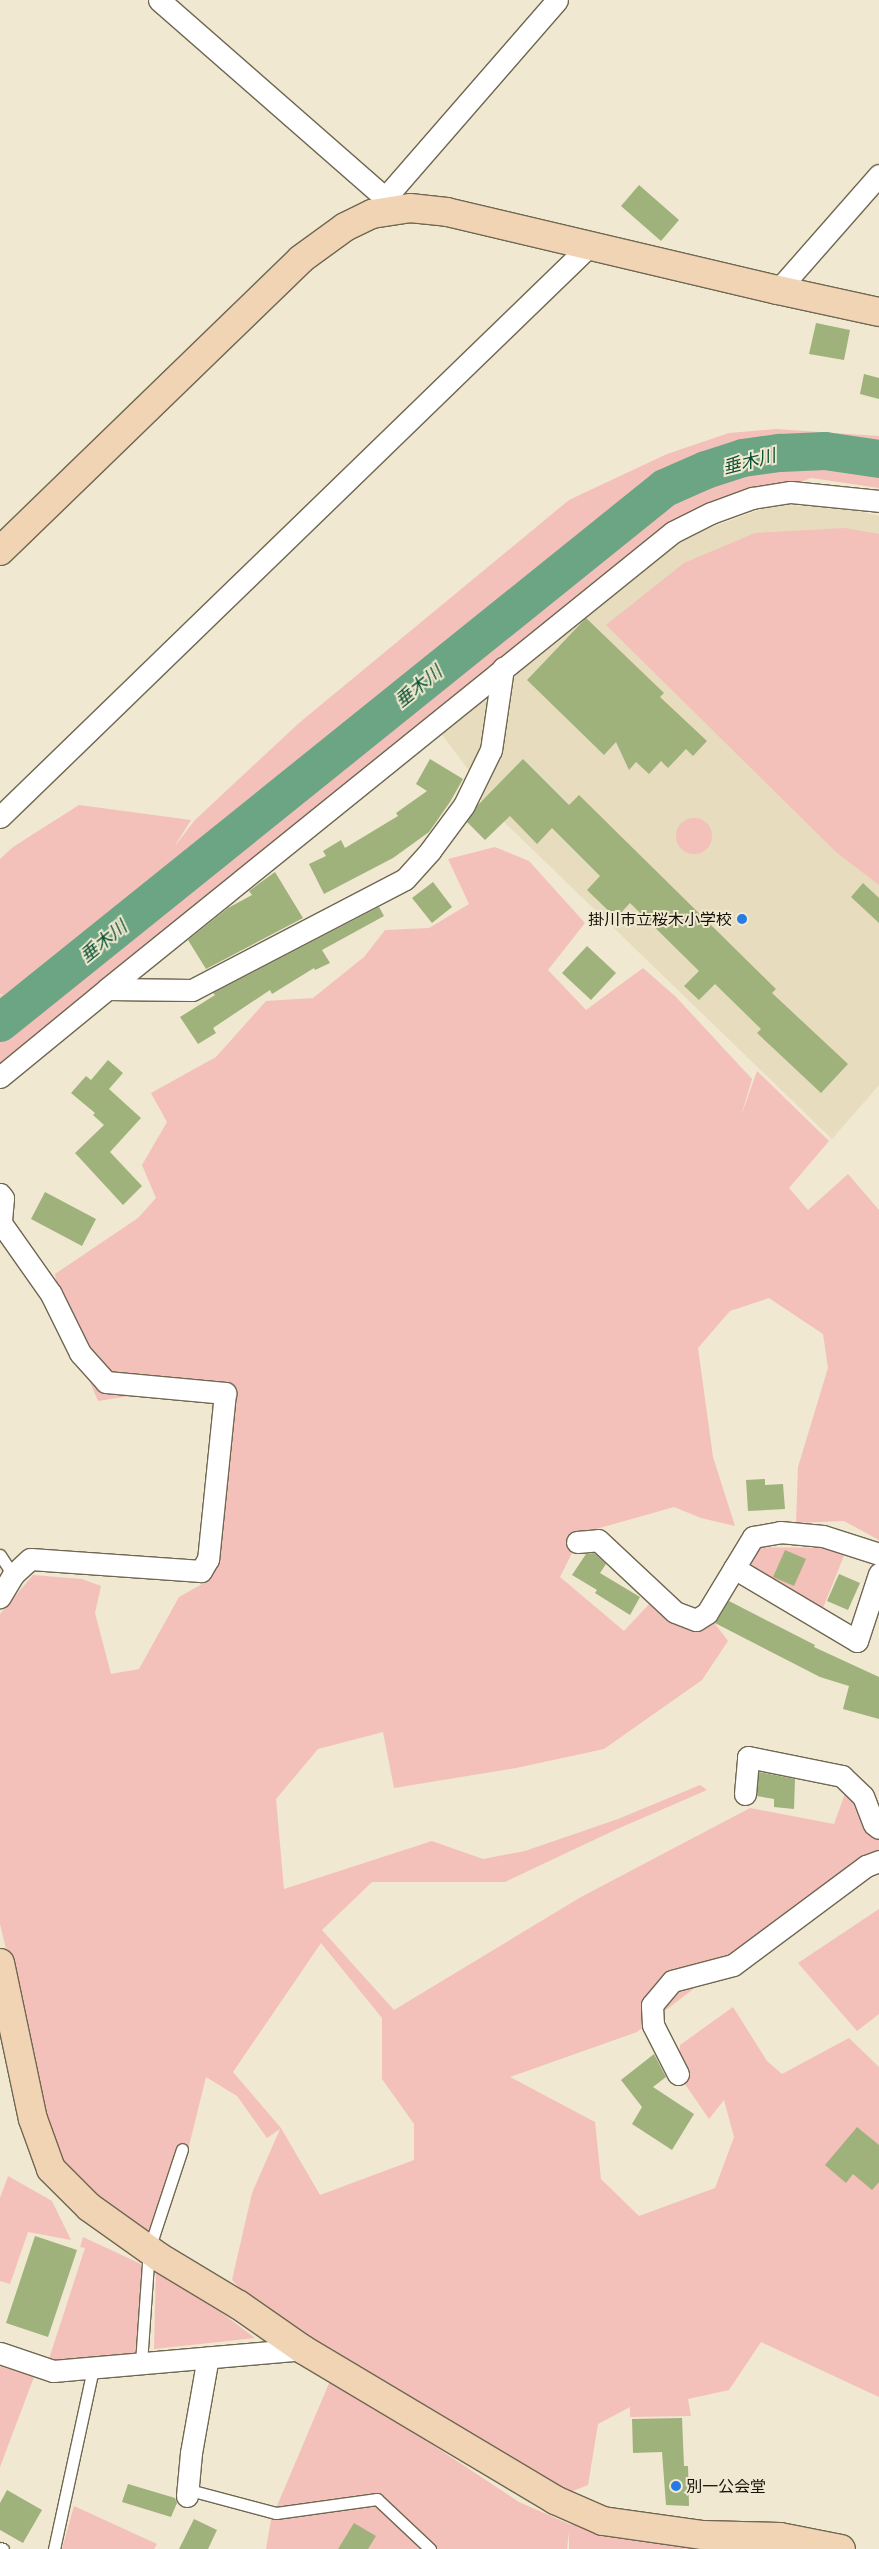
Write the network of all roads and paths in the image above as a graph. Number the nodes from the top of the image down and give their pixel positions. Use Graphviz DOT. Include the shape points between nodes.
graph roads {
  1 [pos="158,0"];
  2 [pos="557,0"];
  3 [pos="879,175"];
  4 [pos="392,204"];
  5 [pos="590,245"];
  6 [pos="778,290"];
  7 [pos="879,312"];
  8 [pos="879,501"];
  9 [pos="0,551"];
  10 [pos="503,668"];
  11 [pos="0,817"];
  12 [pos="107,989"];
  13 [pos="0,1077"];
  14 [pos="0,1194"];
  15 [pos="577,1542"];
  16 [pos="879,1554"];
  17 [pos="0,1555"];
  18 [pos="734,1568"];
  19 [pos="879,1574"];
  20 [pos="13,1575"];
  21 [pos="0,1597"];
  22 [pos="745,1794"];
  23 [pos="879,1828"];
  24 [pos="879,1861"];
  25 [pos="0,1963"];
  26 [pos="678,2074"];
  27 [pos="182,2149"];
  28 [pos="149,2249"];
  29 [pos="302,2349"];
  30 [pos="0,2354"];
  31 [pos="208,2357"];
  32 [pos="141,2363"];
  33 [pos="93,2368"];
  34 [pos="192,2494"];
  35 [pos="788,2544"];
  36 [pos="54,2549"];
  37 [pos="430,2549"];
  38 [pos="841,2549"];
  1 -- 4 [label="street"];
  2 -- 4 [label="street"];
  3 -- 6 [label="street"];
  4 -- 5 [label="street" via="447,212"];
  4 -- 9 [label="street" via="344,227 301,259"];
  5 -- 6 [label="street"];
  5 -- 11 [label="street"];
  6 -- 7 [label="street"];
  8 -- 10 [label="street" via="791,492 752,498 711,513 672,532"];
  10 -- 12 [label="street"];
  10 -- 12 [label="street" via="491,750 464,805 405,879 192,990"];
  12 -- 13 [label="street"];
  14 -- 20 [label="street" via="1,1223 51,1294 80,1353 106,1382 225,1393 208,1559 201,1571 30,1559"];
  15 -- 18 [label="street" via="598,1540 675,1612 696,1620 707,1613"];
  16 -- 18 [label="street" via="823,1536 780,1532 753,1537"];
  17 -- 20 [label="lane"];
  18 -- 19 [label="street" via="857,1641"];
  20 -- 21 [label="street"];
  22 -- 23 [label="street" via="748,1757 842,1776 863,1796 874,1824"];
  24 -- 26 [label="street" via="866,1866 733,1965 672,1982 652,2005 653,2025"];
  25 -- 28 [label="street" via="33,2119 51,2169 89,2207"];
  27 -- 28 [label="lane"];
  28 -- 29 [label="street" via="240,2305"];
  28 -- 32 [label="lane"];
  29 -- 31 [label="street"];
  29 -- 35 [label="street" via="555,2500 603,2522 703,2536 780,2537"];
  30 -- 33 [label="street" via="53,2371"];
  31 -- 32 [label="street"];
  31 -- 34 [label="street" via="191,2453"];
  32 -- 33 [label="street"];
  33 -- 36 [label="lane"];
  34 -- 37 [label="lane" via="276,2513 377,2499"];
  35 -- 38 [label="street"];
}
